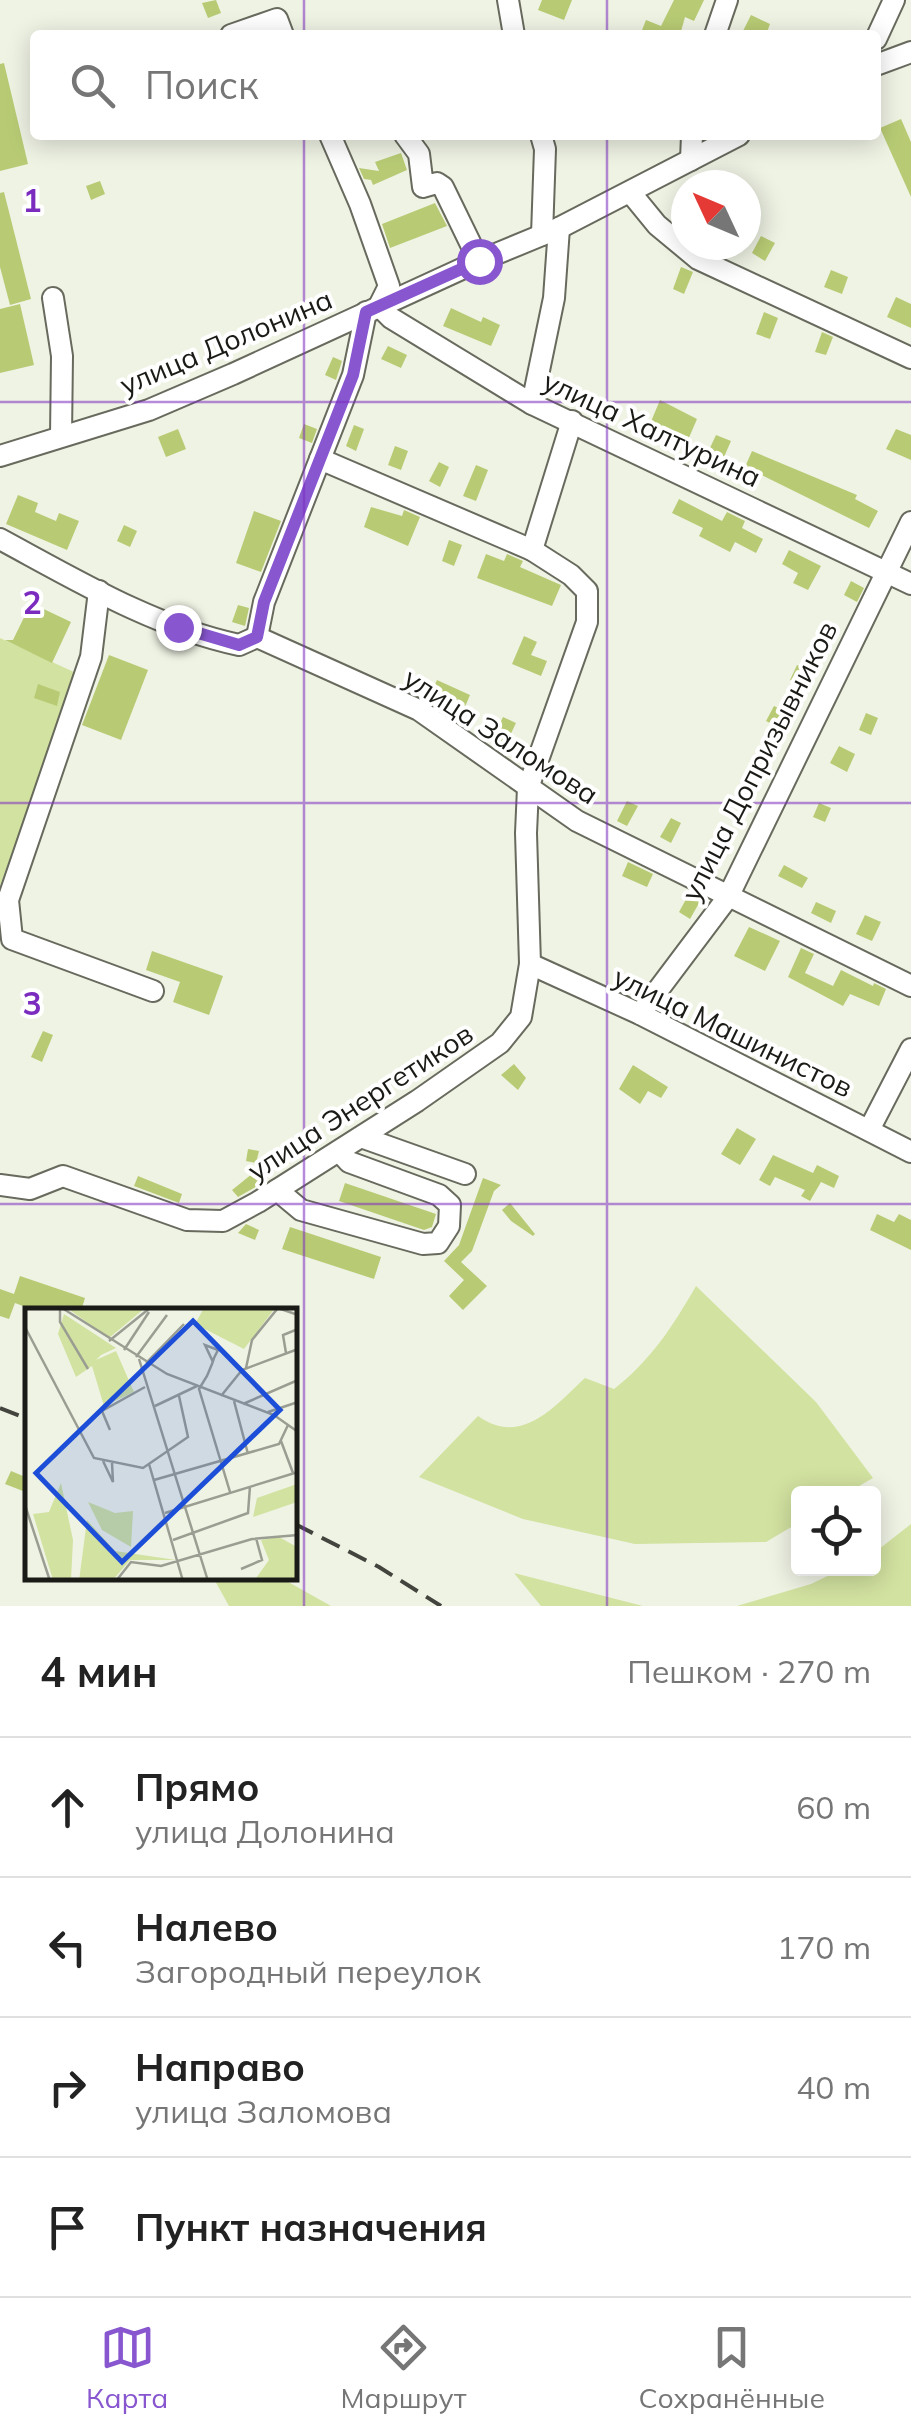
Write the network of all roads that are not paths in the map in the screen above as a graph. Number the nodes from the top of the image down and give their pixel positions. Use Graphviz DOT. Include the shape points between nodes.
graph roads {
  1 [pos="508,0"];
  2 [pos="727,0"];
  3 [pos="894,0"];
  4 [pos="245,30"];
  5 [pos="281,30"];
  6 [pos="513,30"];
  7 [pos="717,30"];
  8 [pos="880,30"];
  9 [pos="911,52"];
  10 [pos="881,64"];
  11 [pos="332,140"];
  12 [pos="409,140"];
  13 [pos="542,140"];
  14 [pos="692,140"];
  15 [pos="729,140"];
  16 [pos="690,160"];
  17 [pos="630,192"];
  18 [pos="551,232"];
  19 [pos="479,261"];
  20 [pos="53,298"];
  21 [pos="372,309"];
  22 [pos="911,358"];
  23 [pos="532,404"];
  24 [pos="572,421"];
  25 [pos="61,436"];
  26 [pos="0,456"];
  27 [pos="320,458"];
  28 [pos="911,522"];
  29 [pos="0,539"];
  30 [pos="532,550"];
  31 [pos="885,571"];
  32 [pos="911,584"];
  33 [pos="99,591"];
  34 [pos="257,637"];
  35 [pos="528,788"];
  36 [pos="728,897"];
  37 [pos="530,964"];
  38 [pos="911,986"];
  39 [pos="153,991"];
  40 [pos="640,1014"];
  41 [pos="911,1049"];
  42 [pos="869,1130"];
  43 [pos="361,1137"];
  44 [pos="339,1151"];
  45 [pos="911,1152"];
  46 [pos="465,1174"];
  47 [pos="0,1184"];
  48 [pos="277,1190"];
  1 -- 6 [label="street"];
  2 -- 7 [label="street"];
  3 -- 8 [label="street"];
  4 -- 5 [label="street" via="277,19"];
  9 -- 10 [label="street"];
  11 -- 21 [label="street" via="389,286"];
  12 -- 19 [label="street" via="419,154 423,188 443,186"];
  13 -- 18 [label="street"];
  14 -- 16 [label="street"];
  15 -- 16 [label="street, улица Долонина"];
  16 -- 17 [label="street, улица Долонина"];
  17 -- 18 [label="street, улица Долонина"];
  17 -- 22 [label="street" via="698,259"];
  18 -- 19 [label="street, улица Долонина"];
  18 -- 23 [label="street" via="554,298"];
  19 -- 21 [label="street, улица Долонина"];
  20 -- 25 [label="street" via="62,356"];
  21 -- 23 [label="street, улица Халтурина"];
  21 -- 25 [label="street, улица Долонина" via="149,410"];
  21 -- 27 [label="street"];
  23 -- 24 [label="street, улица Халтурина"];
  24 -- 30 [label="street"];
  24 -- 31 [label="street, улица Халтурина"];
  25 -- 26 [label="street, улица Долонина"];
  27 -- 30 [label="street"];
  27 -- 34 [label="street" via="264,602"];
  28 -- 31 [label="street, улица Допризывников"];
  29 -- 33 [label="street, улица Заломова"];
  30 -- 35 [label="street, улица Энергетиков" via="587,591 587,622"];
  31 -- 32 [label="street, улица Халтурина"];
  31 -- 36 [label="street, улица Допризывников"];
  33 -- 34 [label="street, улица Заломова" via="220,641 239,645"];
  33 -- 39 [label="street" via="91,657 8,900 12,939"];
  34 -- 35 [label="street, улица Заломова" via="419,710"];
  35 -- 36 [label="street, улица Заломова"];
  35 -- 37 [label="street, улица Энергетиков"];
  36 -- 38 [label="street, улица Заломова"];
  36 -- 40 [label="street, улица Допризывников"];
  37 -- 40 [label="street, улица Машинистов"];
  37 -- 43 [label="street, улица Энергетиков" via="520,1016 500,1043"];
  40 -- 42 [label="street, улица Машинистов"];
  41 -- 42 [label="street"];
  42 -- 45 [label="street, улица Машинистов"];
  43 -- 44 [label="street, улица Энергетиков"];
  43 -- 46 [label="street"];
  44 -- 48 [label="street, улица Энергетиков"];
  44 -- 48 [label="street" via="348,1162 450,1204 450,1226 438,1243 302,1210"];
  47 -- 48 [label="street, улица Энергетиков" via="30,1189 63,1176 187,1220 222,1221"];
}
